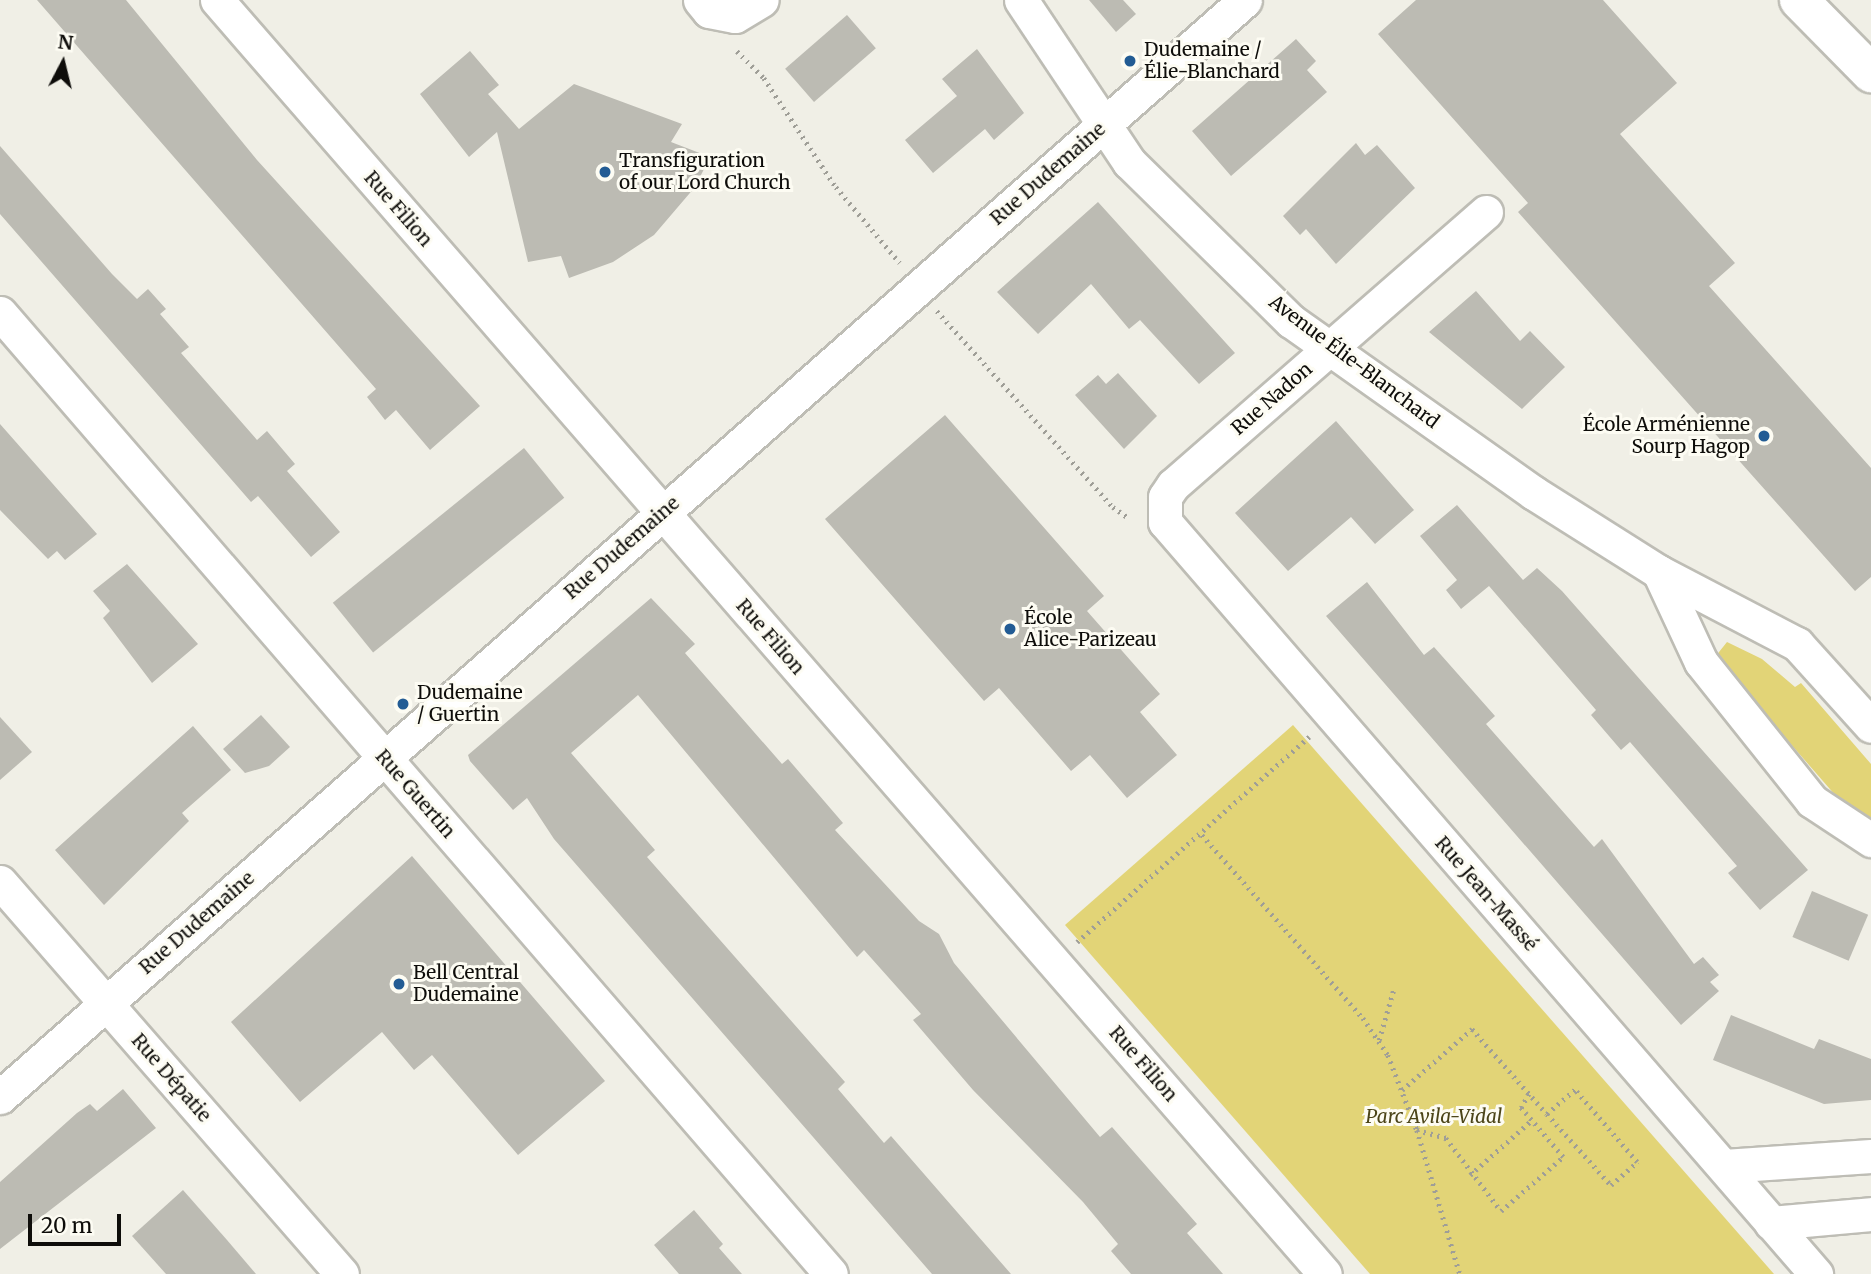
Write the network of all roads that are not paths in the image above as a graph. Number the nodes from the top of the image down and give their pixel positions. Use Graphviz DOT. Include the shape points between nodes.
graph roads {
  1 [pos="217,0"];
  2 [pos="762,0"];
  3 [pos="1021,0"];
  4 [pos="1245,0"];
  5 [pos="1799,0"];
  6 [pos="705,5"];
  7 [pos="1871,73"];
  8 [pos="1104,125"];
  9 [pos="1486,212"];
  10 [pos="0,313"];
  11 [pos="1331,348"];
  12 [pos="1162,510"];
  13 [pos="662,513"];
  14 [pos="1659,572"];
  15 [pos="1871,726"];
  16 [pos="384,759"];
  17 [pos="1871,840"];
  18 [pos="0,882"];
  19 [pos="106,1004"];
  20 [pos="0,1097"];
  21 [pos="1871,1156"];
  22 [pos="1724,1166"];
  23 [pos="1871,1214"];
  24 [pos="1771,1223"];
  25 [pos="342,1274"];
  26 [pos="831,1274"];
  27 [pos="1325,1274"];
  28 [pos="1816,1274"];
  1 -- 13 [label="street, Rue Filion"];
  2 -- 6 [label="street" via="734,16"];
  3 -- 8 [label="street, Avenue Élie-Blanchard"];
  4 -- 8 [label="street, Rue Dudemaine"];
  5 -- 7 [label="highway"];
  8 -- 11 [label="street, Avenue Élie-Blanchard" via="1129,162 1191,228 1291,321"];
  8 -- 13 [label="street, Rue Dudemaine"];
  9 -- 11 [label="street, Rue Nadon"];
  10 -- 16 [label="street, Rue Guertin"];
  11 -- 12 [label="street, Rue Nadon" via="1173,485"];
  11 -- 14 [label="street, Avenue Élie-Blanchard" via="1534,493"];
  12 -- 22 [label="street, Rue Jean-Massé" via="1174,534 1250,624"];
  13 -- 16 [label="street, Rue Dudemaine"];
  13 -- 27 [label="street, Rue Filion"];
  14 -- 15 [label="street, Avenue Élie-Blanchard" via="1797,644"];
  14 -- 17 [label="street" via="1701,662 1812,801"];
  16 -- 19 [label="street, Rue Dudemaine"];
  16 -- 26 [label="street, Rue Guertin"];
  18 -- 19 [label="street, Rue Dépatie"];
  19 -- 20 [label="street, Rue Dudemaine"];
  19 -- 25 [label="street, Rue Dépatie"];
  21 -- 22 [label="street"];
  22 -- 24 [label="street, Rue Jean-Massé"];
  23 -- 24 [label="street"];
  24 -- 28 [label="street, Rue Jean-Massé"];
}
